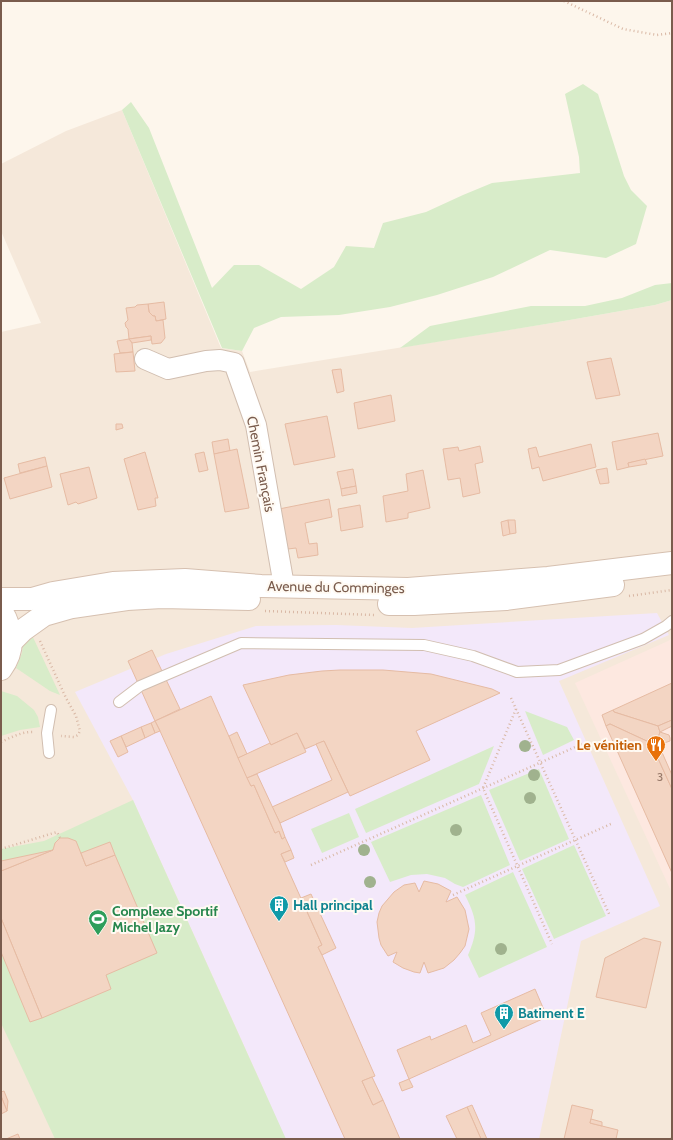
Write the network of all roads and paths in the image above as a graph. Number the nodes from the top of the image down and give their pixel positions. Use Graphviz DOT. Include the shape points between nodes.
graph roads {
  1 [pos="564,1"];
  2 [pos="672,33"];
  3 [pos="145,359"];
  4 [pos="672,563"];
  5 [pos="672,578"];
  6 [pos="284,586"];
  7 [pos="672,590"];
  8 [pos="626,596"];
  9 [pos="1,599"];
  10 [pos="1,610"];
  11 [pos="260,611"];
  12 [pos="374,615"];
  13 [pos="672,621"];
  14 [pos="41,637"];
  15 [pos="40,641"];
  16 [pos="11,642"];
  17 [pos="1,669"];
  18 [pos="511,698"];
  19 [pos="119,702"];
  20 [pos="516,709"];
  21 [pos="51,710"];
  22 [pos="582,744"];
  23 [pos="49,753"];
  24 [pos="540,763"];
  25 [pos="483,788"];
  26 [pos="613,823"];
  27 [pos="60,838"];
  28 [pos="576,840"];
  29 [pos="1,849"];
  30 [pos="311,865"];
  31 [pos="517,866"];
  32 [pos="453,895"];
  33 [pos="610,916"];
  34 [pos="552,944"];
  1 -- 2 [label="path" via="622,29 657,35"];
  3 -- 6 [label="street, Chemin Français" via="168,369 206,361 234,363 256,425"];
  4 -- 6 [label="main road, Avenue du Comminges" via="548,578 408,589"];
  5 -- 16 [label="main road, Avenue du Comminges" via="506,599 414,604 162,597 127,599 72,607 44,615"];
  6 -- 9 [label="main road, Avenue du Comminges" via="185,580 112,583 32,599"];
  7 -- 8 [label="path"];
  10 -- 16 [label="main road" via="9,627"];
  11 -- 12 [label="path, Avenue du Comminges"];
  13 -- 19 [label="lane" via="644,639 559,670 517,672 473,656 424,645 241,643 140,686"];
  14 -- 15 [label="path"];
  16 -- 17 [label="main road" via="9,656"];
  18 -- 20 [label="path"];
  20 -- 24 [label="path"];
  20 -- 25 [label="path"];
  21 -- 23 [label="lane" via="47,734"];
  22 -- 24 [label="path"];
  24 -- 25 [label="path"];
  24 -- 28 [label="path"];
  25 -- 30 [label="path"];
  25 -- 31 [label="path"];
  26 -- 28 [label="path"];
  27 -- 29 [label="path" via="57,832"];
  28 -- 31 [label="path"];
  28 -- 33 [label="path"];
  31 -- 32 [label="path"];
  31 -- 34 [label="path"];
}
